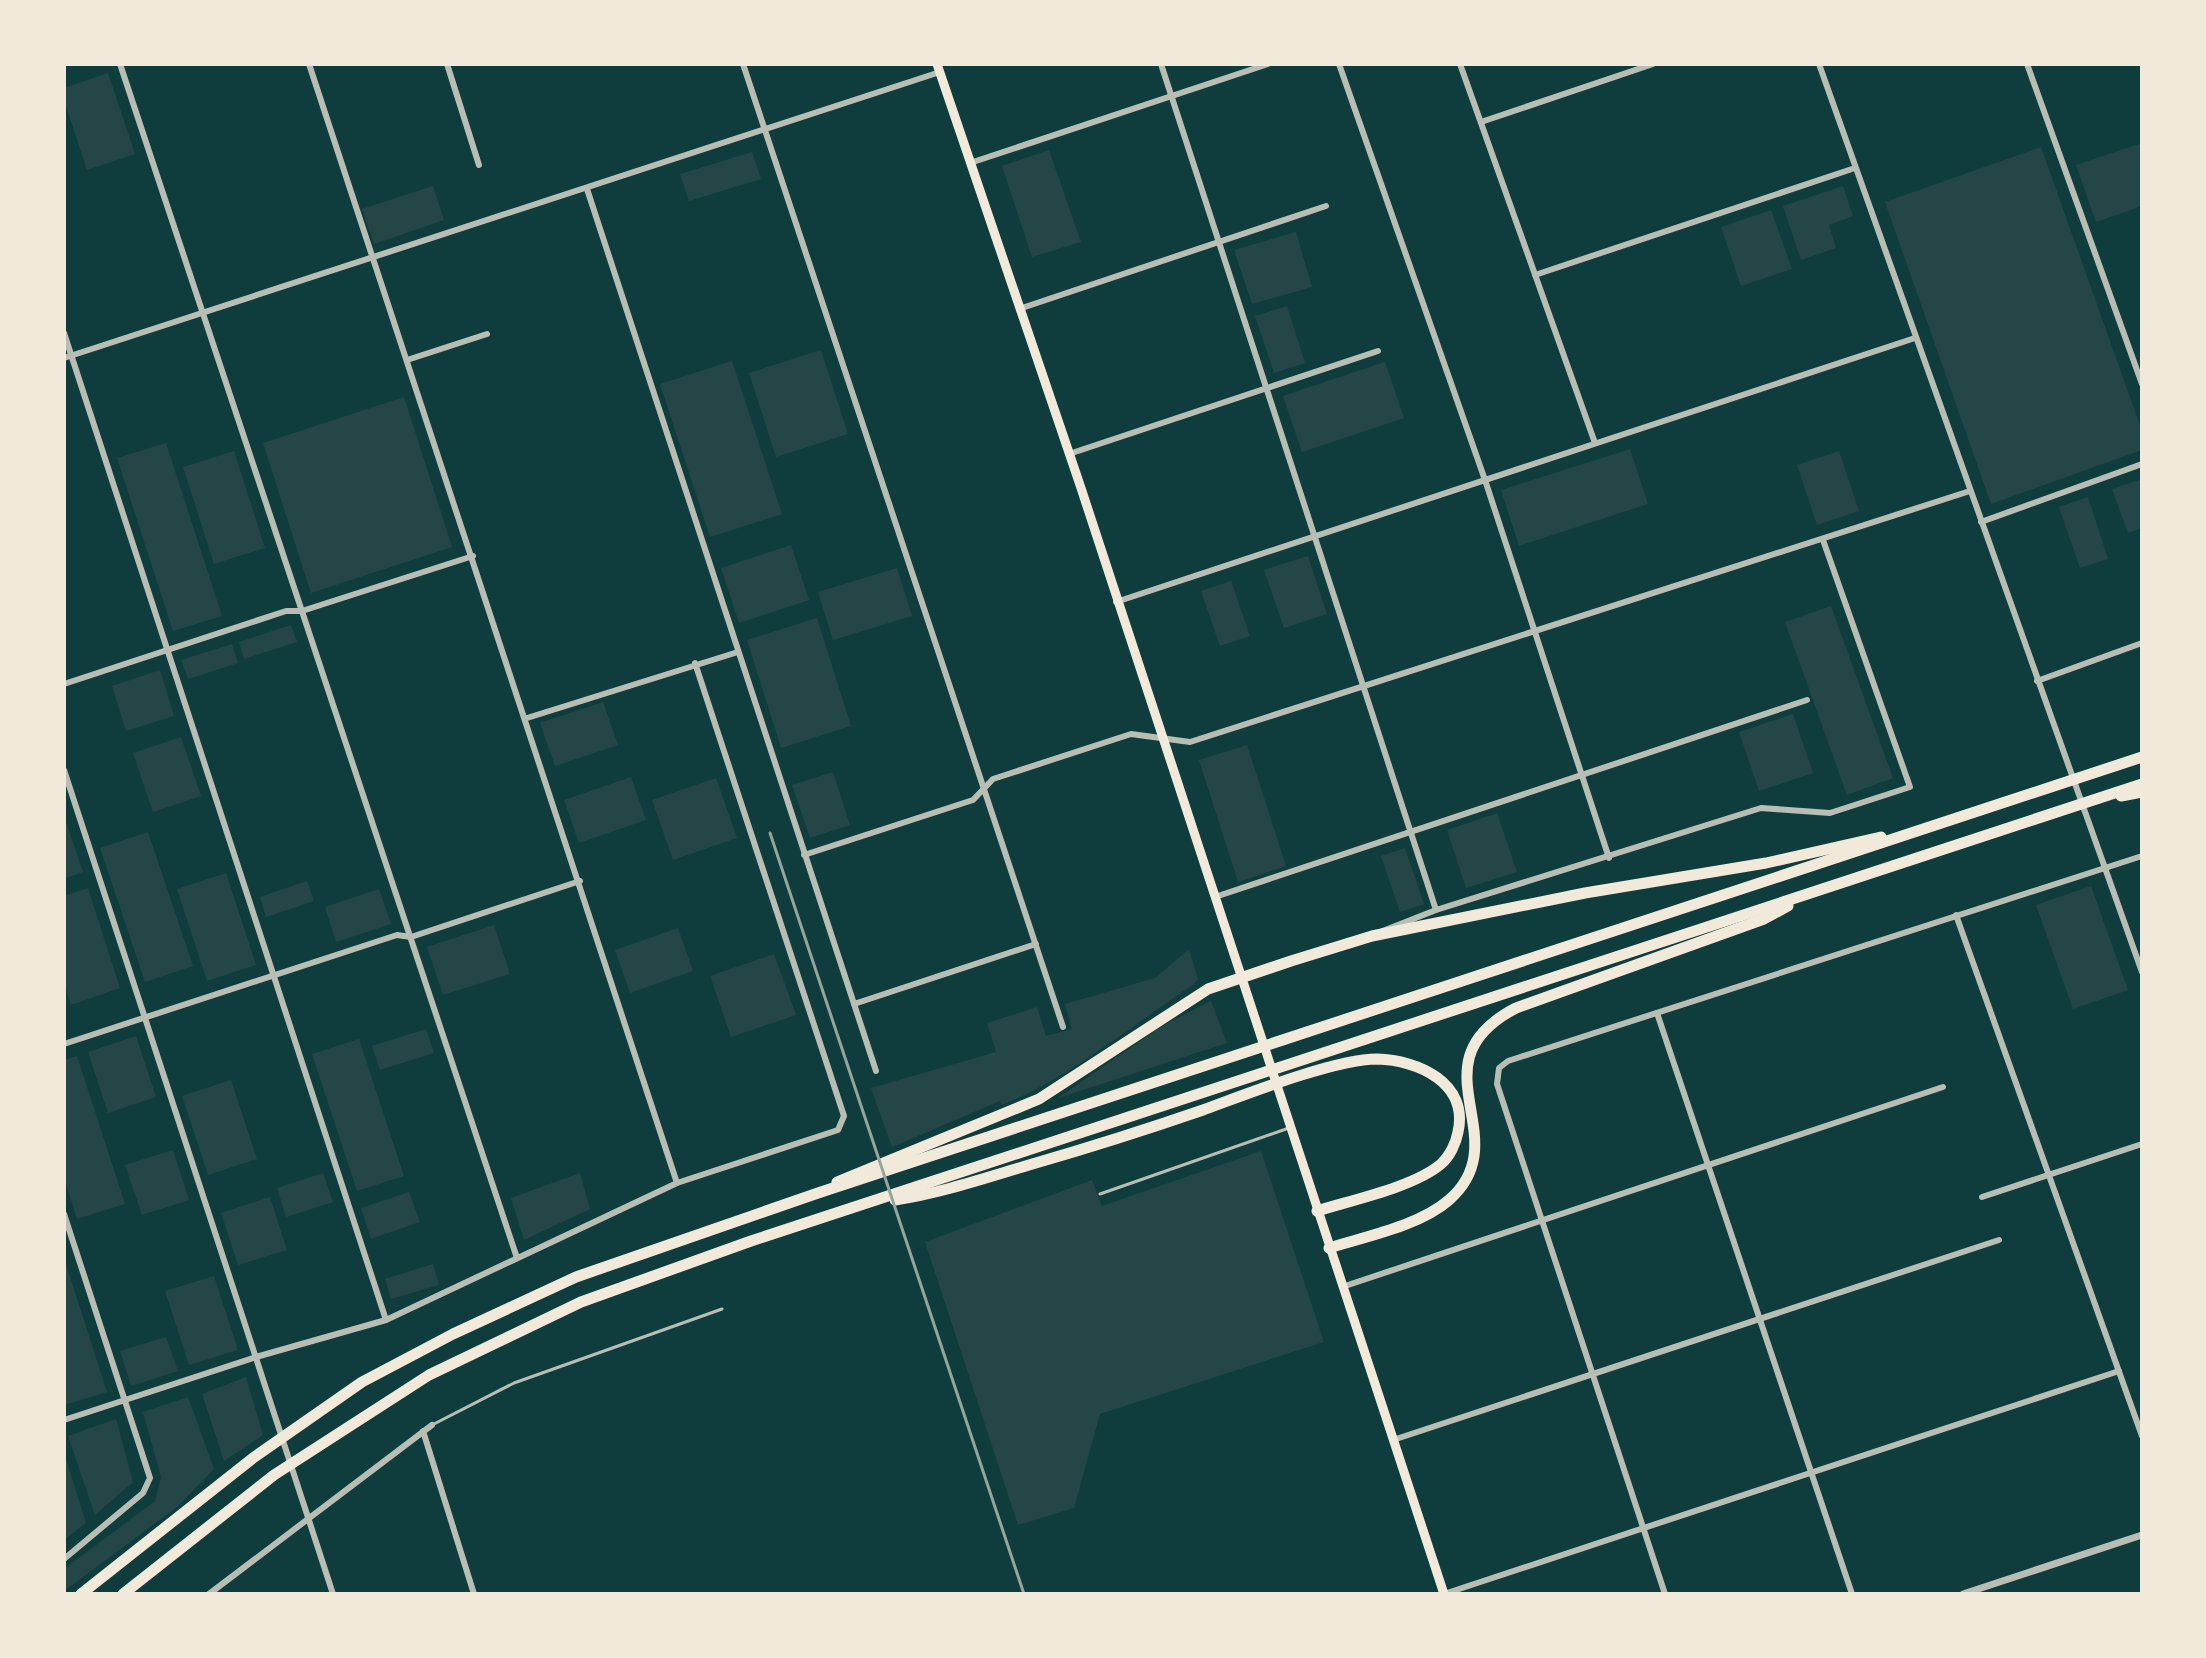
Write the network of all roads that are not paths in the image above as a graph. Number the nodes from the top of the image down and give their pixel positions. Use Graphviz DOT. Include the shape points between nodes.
graph roads {
  1 [pos="120,64"];
  2 [pos="309,64"];
  3 [pos="447,64"];
  4 [pos="743,64"];
  5 [pos="1161,64"];
  6 [pos="1268,64"];
  7 [pos="1339,64"];
  8 [pos="1460,64"];
  9 [pos="1653,64"];
  10 [pos="1819,64"];
  11 [pos="2027,64"];
  12 [pos="938,68"];
  13 [pos="1172,96"];
  14 [pos="1481,122"];
  15 [pos="763,130"];
  16 [pos="970,163"];
  17 [pos="479,165"];
  18 [pos="1855,168"];
  19 [pos="587,189"];
  20 [pos="1326,206"];
  21 [pos="1220,242"];
  22 [pos="373,259"];
  23 [pos="1535,275"];
  24 [pos="1019,309"];
  25 [pos="201,314"];
  26 [pos="64,333"];
  27 [pos="487,334"];
  28 [pos="1915,338"];
  29 [pos="1378,351"];
  30 [pos="68,357"];
  31 [pos="407,360"];
  32 [pos="2142,384"];
  33 [pos="1267,388"];
  34 [pos="1595,443"];
  35 [pos="1069,454"];
  36 [pos="2142,464"];
  37 [pos="1485,480"];
  38 [pos="1970,491"];
  39 [pos="1981,522"];
  40 [pos="1316,536"];
  41 [pos="1823,540"];
  42 [pos="473,556"];
  43 [pos="1116,602"];
  44 [pos="302,611"];
  45 [pos="1535,631"];
  46 [pos="2142,643"];
  47 [pos="168,649"];
  48 [pos="738,652"];
  49 [pos="695,663"];
  50 [pos="2037,681"];
  51 [pos="64,684"];
  52 [pos="1365,687"];
  53 [pos="1807,700"];
  54 [pos="527,718"];
  55 [pos="1161,740"];
  56 [pos="2142,755"];
  57 [pos="64,770"];
  58 [pos="1582,777"];
  59 [pos="2142,784"];
  60 [pos="984,789"];
  61 [pos="2142,792"];
  62 [pos="2101,797"];
  63 [pos="1924,829"];
  64 [pos="1412,833"];
  65 [pos="804,855"];
  66 [pos="2142,856"];
  67 [pos="1609,858"];
  68 [pos="2103,867"];
  69 [pos="580,881"];
  70 [pos="1814,892"];
  71 [pos="1213,897"];
  72 [pos="1436,910"];
  73 [pos="1956,915"];
  74 [pos="1372,936"];
  75 [pos="411,937"];
  76 [pos="1036,944"];
  77 [pos="2142,972"];
  78 [pos="274,975"];
  79 [pos="1242,984"];
  80 [pos="854,1004"];
  81 [pos="1657,1013"];
  82 [pos="145,1018"];
  83 [pos="1063,1027"];
  84 [pos="64,1044"];
  85 [pos="876,1071"];
  86 [pos="1943,1087"];
  87 [pos="1289,1128"];
  88 [pos="2142,1144"];
  89 [pos="1709,1165"];
  90 [pos="2049,1175"];
  91 [pos="677,1183"];
  92 [pos="818,1193"];
  93 [pos="1100,1194"];
  94 [pos="1982,1197"];
  95 [pos="864,1204"];
  96 [pos="1317,1211"];
  97 [pos="64,1214"];
  98 [pos="1541,1221"];
  99 [pos="1999,1240"];
  100 [pos="1329,1248"];
  101 [pos="517,1258"];
  102 [pos="1342,1287"];
  103 [pos="722,1309"];
  104 [pos="1760,1319"];
  105 [pos="386,1320"];
  106 [pos="256,1357"];
  107 [pos="2119,1371"];
  108 [pos="1593,1374"];
  109 [pos="125,1400"];
  110 [pos="64,1420"];
  111 [pos="432,1425"];
  112 [pos="423,1431"];
  113 [pos="2142,1436"];
  114 [pos="1393,1440"];
  115 [pos="1812,1473"];
  116 [pos="309,1520"];
  117 [pos="1643,1529"];
  118 [pos="2142,1535"];
  119 [pos="64,1559"];
  120 [pos="152,1572"];
  121 [pos="81,1594"];
  122 [pos="123,1594"];
  123 [pos="135,1594"];
  124 [pos="209,1594"];
  125 [pos="333,1594"];
  126 [pos="474,1594"];
  127 [pos="1444,1594"];
  128 [pos="1665,1594"];
  129 [pos="1852,1594"];
  130 [pos="1963,1594"];
  1 -- 25 [label="street"];
  2 -- 22 [label="street"];
  3 -- 17 [label="street"];
  4 -- 15 [label="street"];
  5 -- 13 [label="street"];
  6 -- 13 [label="street"];
  7 -- 37 [label="street"];
  8 -- 14 [label="street"];
  9 -- 14 [label="street"];
  10 -- 18 [label="street"];
  11 -- 32 [label="street"];
  12 -- 15 [label="street"];
  12 -- 16 [label="main road"];
  13 -- 16 [label="street"];
  13 -- 21 [label="street"];
  14 -- 23 [label="street"];
  15 -- 19 [label="street"];
  15 -- 60 [label="street"];
  16 -- 24 [label="main road"];
  18 -- 23 [label="street"];
  18 -- 28 [label="street"];
  19 -- 22 [label="street"];
  19 -- 48 [label="street"];
  20 -- 21 [label="street"];
  21 -- 24 [label="street"];
  21 -- 33 [label="street"];
  22 -- 25 [label="street"];
  22 -- 31 [label="street"];
  23 -- 34 [label="street"];
  24 -- 35 [label="main road"];
  25 -- 30 [label="street"];
  25 -- 44 [label="street"];
  26 -- 30 [label="street"];
  27 -- 31 [label="street"];
  28 -- 34 [label="street"];
  28 -- 38 [label="street"];
  29 -- 33 [label="street"];
  30 -- 47 [label="street"];
  31 -- 42 [label="street"];
  33 -- 35 [label="street"];
  33 -- 40 [label="street"];
  34 -- 37 [label="street"];
  35 -- 43 [label="main road"];
  36 -- 39 [label="street"];
  37 -- 40 [label="street"];
  37 -- 45 [label="street"];
  38 -- 39 [label="street"];
  38 -- 41 [label="street"];
  39 -- 50 [label="street"];
  40 -- 43 [label="street"];
  40 -- 52 [label="street"];
  41 -- 45 [label="street"];
  41 -- 67 [label="street" via="1910,787 1830,813 1761,808"];
  42 -- 44 [label="street"];
  42 -- 54 [label="street"];
  43 -- 55 [label="main road"];
  44 -- 47 [label="street" via="286,611"];
  44 -- 75 [label="street"];
  45 -- 52 [label="street"];
  45 -- 58 [label="street"];
  46 -- 50 [label="street"];
  47 -- 51 [label="street"];
  47 -- 78 [label="street"];
  48 -- 49 [label="street"];
  48 -- 65 [label="street"];
  49 -- 54 [label="street"];
  49 -- 91 [label="street" via="844,1116 838,1130"];
  50 -- 68 [label="street"];
  52 -- 55 [label="street" via="1184,744"];
  52 -- 64 [label="street"];
  53 -- 58 [label="street"];
  54 -- 69 [label="street"];
  55 -- 60 [label="street" via="1131,734 993,779"];
  55 -- 71 [label="main road"];
  56 -- 63 [label="highway"];
  57 -- 82 [label="street"];
  58 -- 64 [label="street"];
  58 -- 67 [label="street"];
  59 -- 62 [label="highway"];
  60 -- 65 [label="street" via="973,800"];
  60 -- 76 [label="street"];
  61 -- 62 [label="highway"];
  62 -- 70 [label="highway"];
  63 -- 74 [label="highway"];
  63 -- 92 [label="highway"];
  64 -- 71 [label="street"];
  64 -- 72 [label="street"];
  65 -- 80 [label="street"];
  66 -- 68 [label="street"];
  67 -- 72 [label="street"];
  68 -- 73 [label="street"];
  68 -- 77 [label="street"];
  69 -- 75 [label="street"];
  69 -- 91 [label="street"];
  70 -- 95 [label="highway"];
  70 -- 100 [label="highway" via="1764,919 1503,1015 1479,1037 1468,1060 1465,1082 1477,1141 1459,1189 1436,1210"];
  71 -- 79 [label="main road"];
  72 -- 74 [label="street"];
  73 -- 81 [label="street"];
  73 -- 90 [label="street"];
  74 -- 79 [label="highway"];
  75 -- 78 [label="street" via="397,935"];
  75 -- 101 [label="street"];
  76 -- 80 [label="street"];
  76 -- 83 [label="street"];
  78 -- 82 [label="street"];
  78 -- 105 [label="street"];
  79 -- 87 [label="main road"];
  79 -- 92 [label="highway" via="1208,989 1039,1099 851,1173"];
  80 -- 85 [label="street"];
  81 -- 89 [label="street"];
  81 -- 98 [label="street" via="1508,1061 1497,1072"];
  82 -- 84 [label="street"];
  82 -- 106 [label="street"];
  86 -- 89 [label="street"];
  87 -- 93 [label="lane"];
  87 -- 96 [label="main road"];
  88 -- 90 [label="street"];
  89 -- 98 [label="street"];
  89 -- 104 [label="street"];
  90 -- 94 [label="street"];
  90 -- 107 [label="street"];
  91 -- 101 [label="street"];
  92 -- 121 [label="highway" via="576,1277 362,1382 253,1458"];
  95 -- 96 [label="highway" via="929,1195 1361,1060 1410,1063 1440,1079 1456,1101 1459,1117 1447,1158 1420,1176"];
  95 -- 120 [label="highway" via="630,1283 429,1375 274,1475"];
  96 -- 100 [label="main road"];
  97 -- 109 [label="street"];
  98 -- 102 [label="street"];
  98 -- 108 [label="street"];
  99 -- 104 [label="street"];
  100 -- 102 [label="main road"];
  101 -- 105 [label="street"];
  102 -- 114 [label="main road"];
  103 -- 111 [label="lane" via="514,1383"];
  104 -- 108 [label="street"];
  104 -- 115 [label="street"];
  105 -- 106 [label="street"];
  106 -- 109 [label="street"];
  106 -- 116 [label="street"];
  107 -- 113 [label="street"];
  107 -- 115 [label="street"];
  108 -- 114 [label="street"];
  108 -- 117 [label="street"];
  109 -- 110 [label="street"];
  109 -- 119 [label="street" via="148,1470 148,1486"];
  111 -- 112 [label="street"];
  112 -- 116 [label="street"];
  112 -- 126 [label="street"];
  114 -- 127 [label="main road"];
  115 -- 117 [label="street"];
  115 -- 129 [label="street"];
  116 -- 124 [label="street"];
  116 -- 125 [label="street"];
  117 -- 127 [label="street"];
  117 -- 128 [label="street"];
  118 -- 130 [label="street"];
  120 -- 122 [label="highway"];
  120 -- 123 [label="highway"];
}
